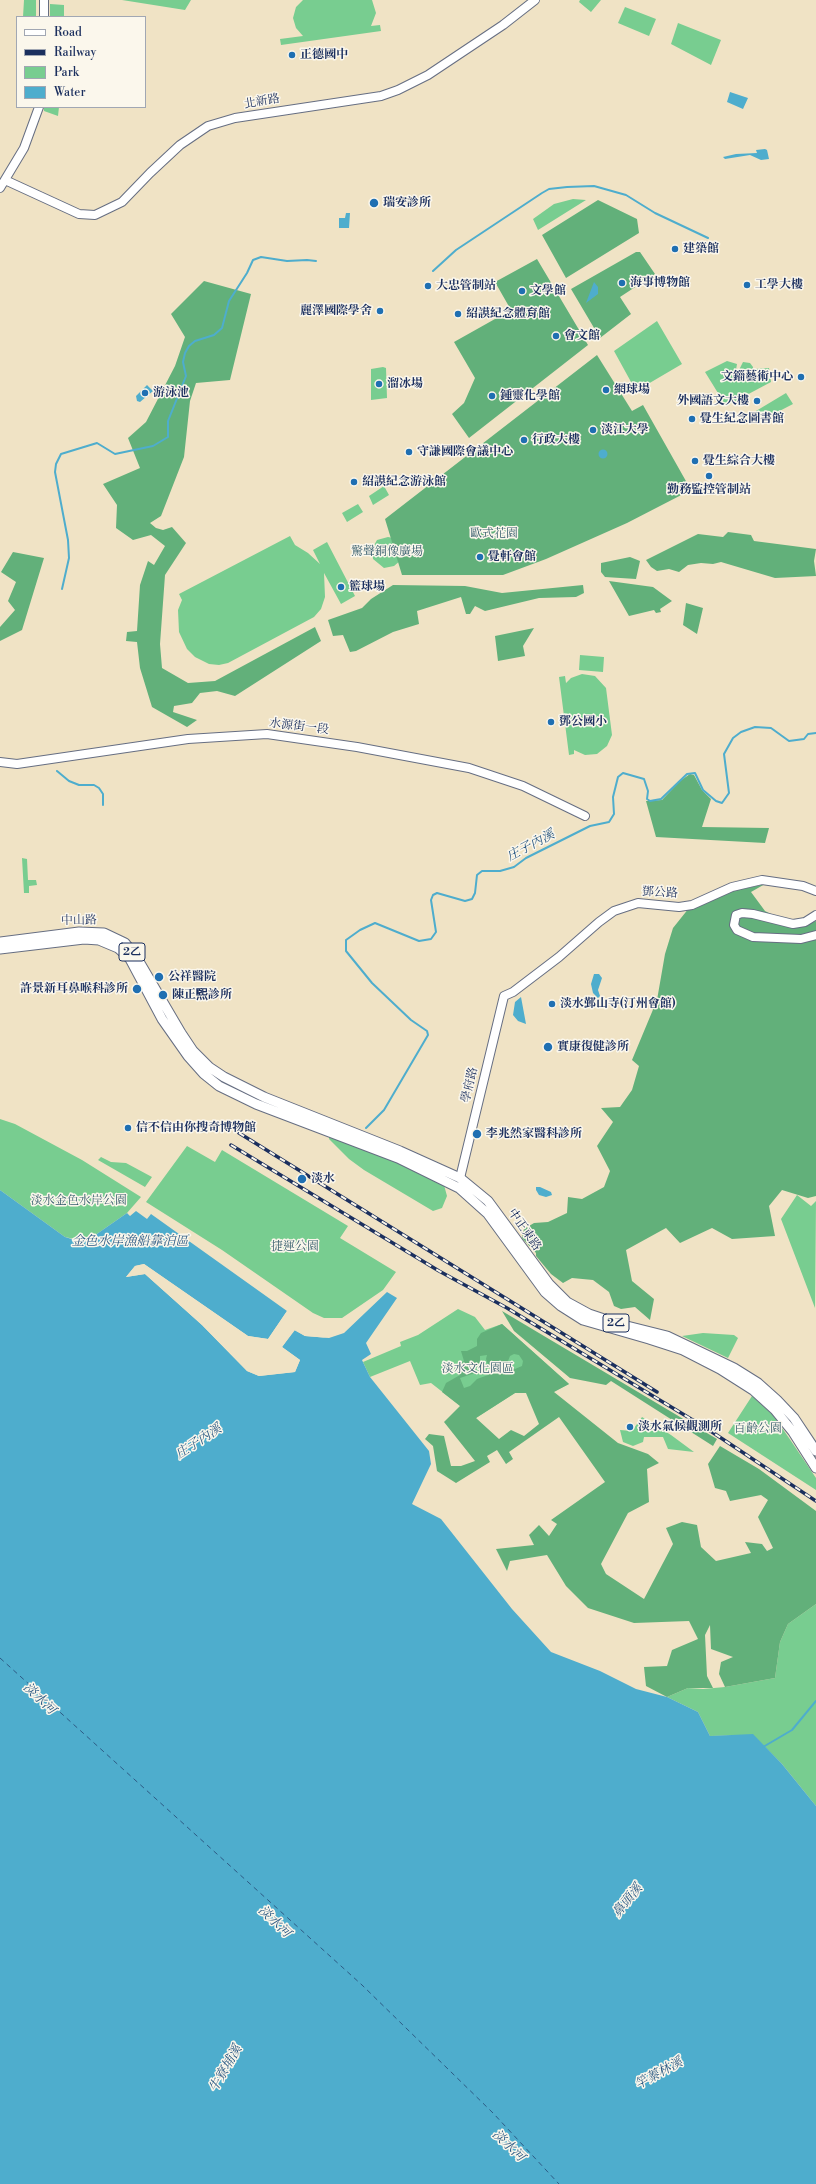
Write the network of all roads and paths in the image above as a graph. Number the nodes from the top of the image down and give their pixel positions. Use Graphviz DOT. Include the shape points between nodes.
graph roads {
  1 [pos="44,0"];
  2 [pos="535,0"];
  3 [pos="44,16"];
  4 [pos="39,108"];
  5 [pos="5,180"];
  6 [pos="0,188"];
  7 [pos="0,762"];
  8 [pos="585,816"];
  9 [pos="816,891"];
  10 [pos="816,915"];
  11 [pos="816,935"];
  12 [pos="0,942"];
  13 [pos="0,949"];
  14 [pos="504,996"];
  15 [pos="206,1071"];
  16 [pos="460,1178"];
  17 [pos="797,1430"];
  18 [pos="816,1451"];
  19 [pos="816,1468"];
  1 -- 3 [label="street"];
  2 -- 5 [label="street, 北新路" via="428,76 398,90 381,96 236,118 208,126 180,145 122,202 96,214 79,214"];
  4 -- 5 [label="street" via="24,148"];
  5 -- 6 [label="street"];
  7 -- 8 [label="street, 水源街一段" via="17,764 188,739 267,734 357,747 469,768 523,786"];
  9 -- 14 [label="street, 鄧公路" via="802,886 762,880 732,887 692,905 679,907 638,903 614,912 599,922 559,957"];
  10 -- 11 [label="street" via="805,922 793,924 742,913 736,915 734,925 737,930 753,938 800,939"];
  12 -- 15 [label="main road, 中山路 / 2乙" via="79,932 104,933 125,943 137,958"];
  13 -- 15 [label="main road, 中山路 / 2乙" via="84,939 99,940 118,948 130,959 162,1019 188,1056"];
  14 -- 16 [label="street, 學府路"];
  15 -- 16 [label="main road, 中正東路 / 2乙"];
  15 -- 17 [label="main road, 中正東路 / 2乙" via="219,1086 256,1104 398,1158 460,1188 488,1214 545,1292 561,1306 583,1320 683,1350 720,1369 753,1390"];
  16 -- 17 [label="main road, 中正東路 / 2乙" via="488,1201 549,1284 567,1302 589,1314 667,1336 734,1368 758,1383 777,1400"];
  17 -- 18 [label="main road, 2乙"];
  17 -- 19 [label="main road, 2乙"];
}
